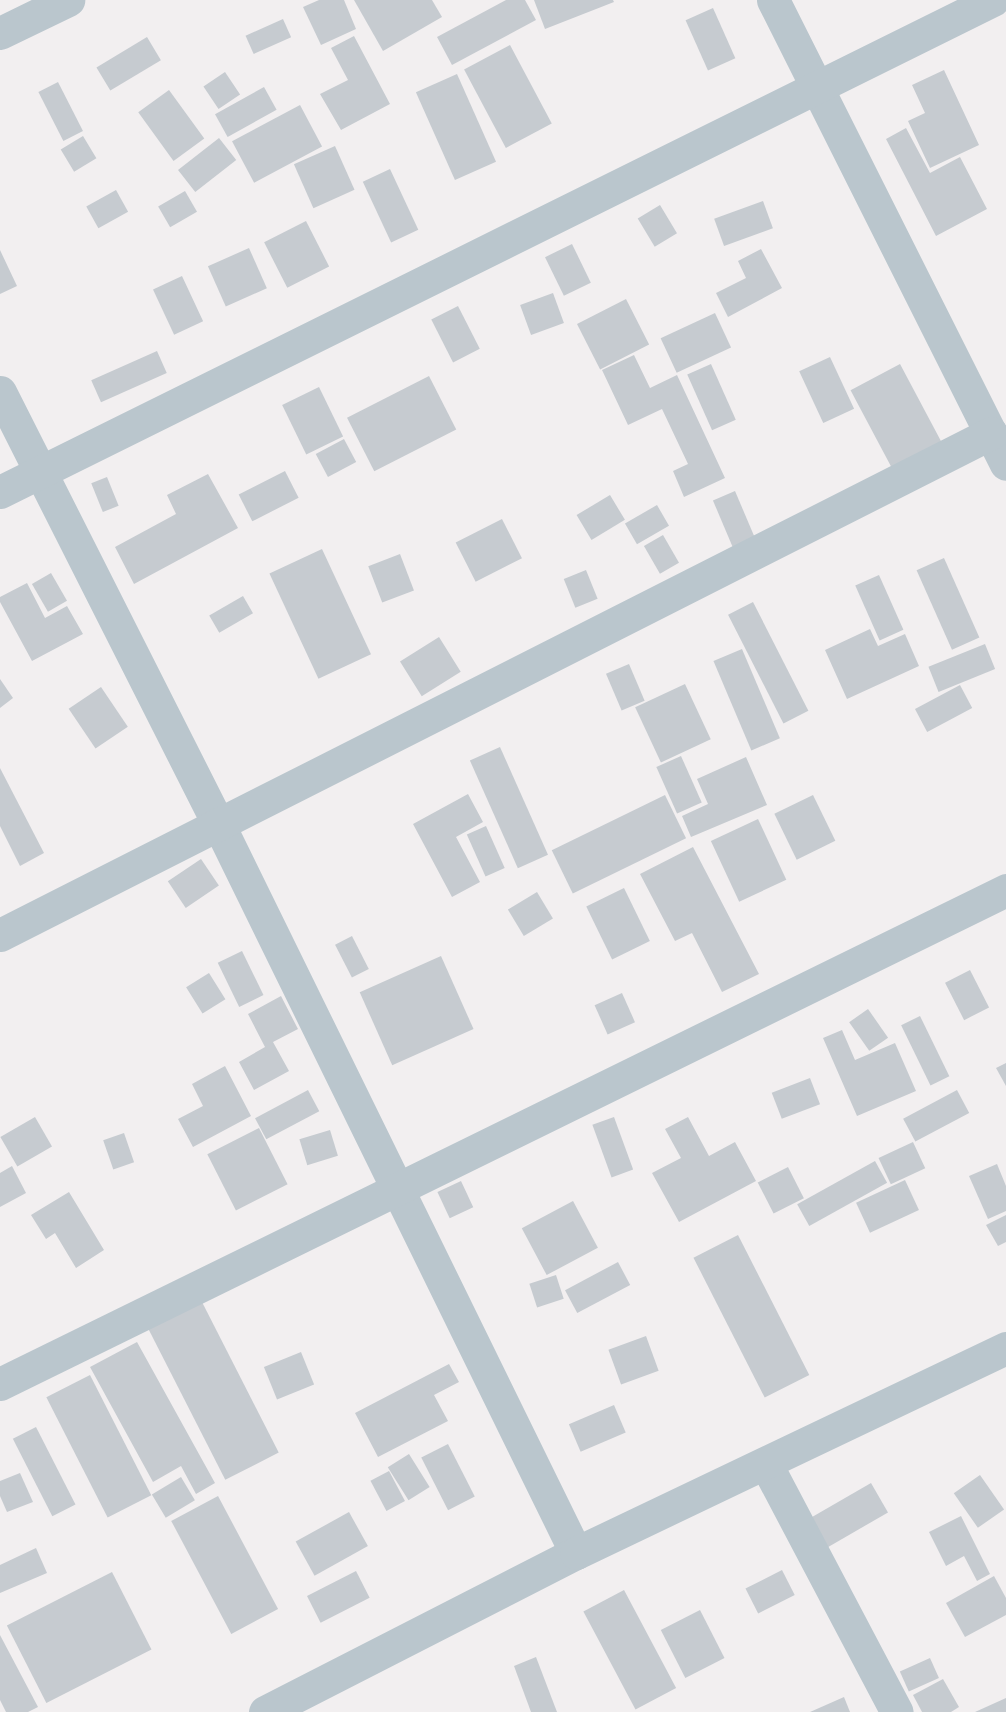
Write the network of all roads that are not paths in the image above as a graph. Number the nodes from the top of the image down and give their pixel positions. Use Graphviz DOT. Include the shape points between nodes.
graph roads {
  1 [pos="68,0"];
  2 [pos="773,0"];
  3 [pos="993,0"];
  4 [pos="0,33"];
  5 [pos="817,84"];
  6 [pos="0,392"];
  7 [pos="991,433"];
  8 [pos="1006,464"];
  9 [pos="39,473"];
  10 [pos="0,492"];
  11 [pos="218,823"];
  12 [pos="1006,890"];
  13 [pos="0,935"];
  14 [pos="397,1188"];
  15 [pos="1006,1348"];
  16 [pos="0,1384"];
  17 [pos="766,1464"];
  18 [pos="576,1553"];
  19 [pos="265,1712"];
  20 [pos="897,1712"];
  1 -- 4 [label="street"];
  2 -- 5 [label="street"];
  3 -- 5 [label="street"];
  5 -- 7 [label="street"];
  5 -- 9 [label="street"];
  6 -- 9 [label="street"];
  7 -- 8 [label="street"];
  7 -- 11 [label="street"];
  9 -- 10 [label="street"];
  9 -- 11 [label="street"];
  11 -- 13 [label="street"];
  11 -- 14 [label="street"];
  12 -- 14 [label="street"];
  14 -- 16 [label="street"];
  14 -- 18 [label="street"];
  15 -- 17 [label="street"];
  17 -- 18 [label="street"];
  17 -- 20 [label="street"];
  18 -- 19 [label="street"];
}
